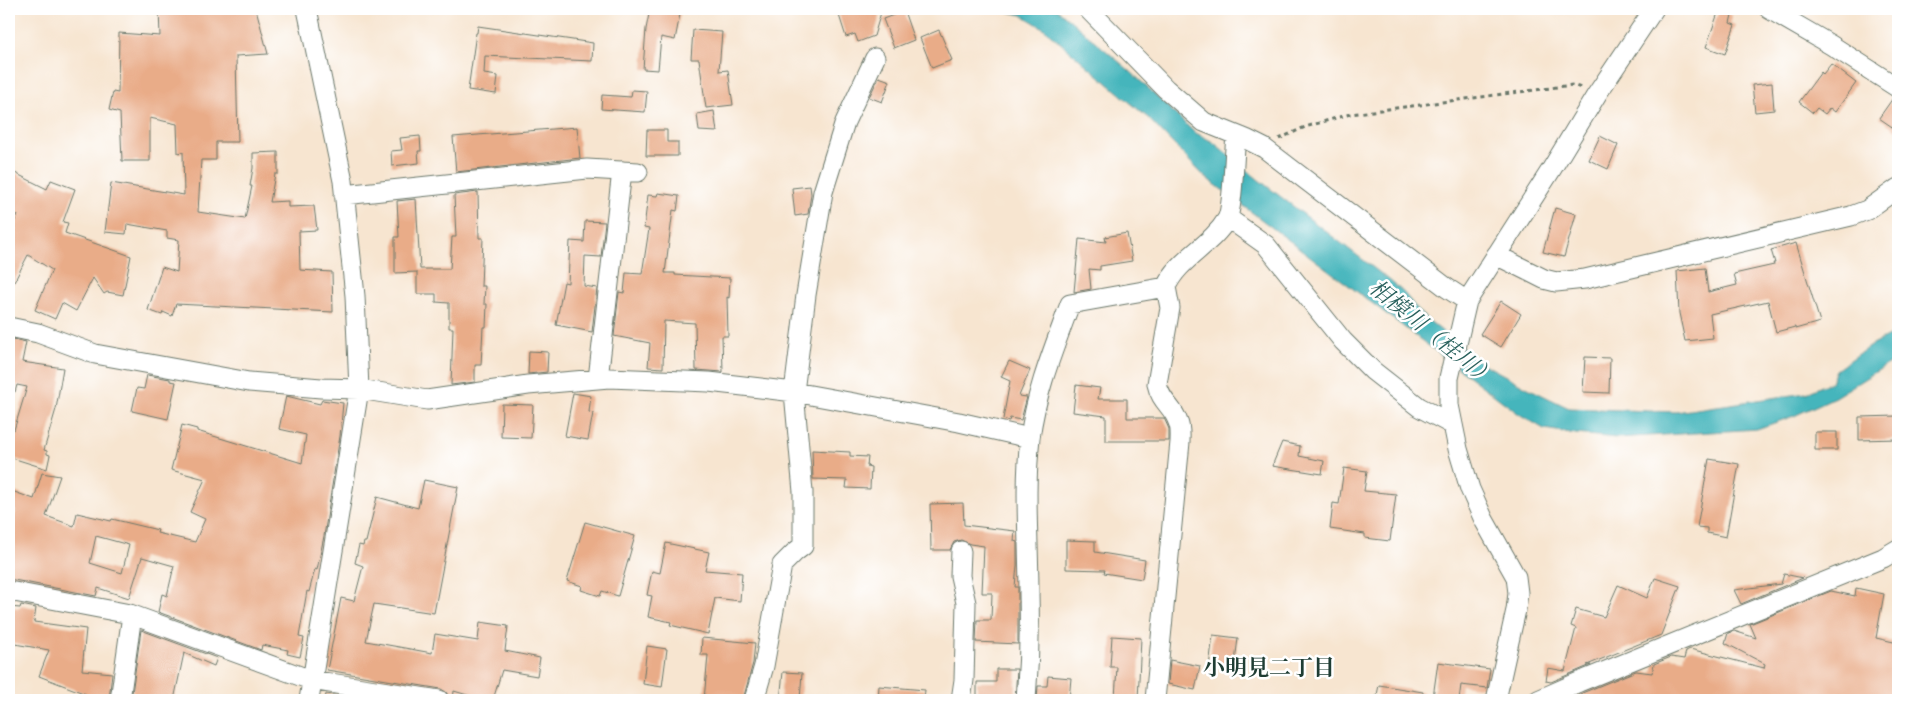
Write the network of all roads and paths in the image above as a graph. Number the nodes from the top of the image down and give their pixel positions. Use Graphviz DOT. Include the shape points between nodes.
graph roads {
  1 [pos="307,9"];
  2 [pos="1088,9"];
  3 [pos="1654,9"];
  4 [pos="1770,9"];
  5 [pos="875,58"];
  6 [pos="1898,88"];
  7 [pos="1597,94"];
  8 [pos="1235,142"];
  9 [pos="1264,148"];
  10 [pos="1898,188"];
  11 [pos="344,195"];
  12 [pos="1229,212"];
  13 [pos="1496,255"];
  14 [pos="1166,287"];
  15 [pos="1467,301"];
  16 [pos="9,327"];
  17 [pos="598,379"];
  18 [pos="359,388"];
  19 [pos="794,392"];
  20 [pos="1453,425"];
  21 [pos="1030,438"];
  22 [pos="1898,549"];
  23 [pos="961,551"];
  24 [pos="9,591"];
  25 [pos="132,616"];
  26 [pos="311,680"];
  27 [pos="120,700"];
  28 [pos="309,700"];
  29 [pos="439,700"];
  30 [pos="754,700"];
  31 [pos="962,700"];
  32 [pos="1026,700"];
  33 [pos="1155,700"];
  34 [pos="1496,700"];
  35 [pos="1538,700"];
  1 -- 11 [label="street"];
  2 -- 8 [label="street" via="1166,89 1204,122"];
  3 -- 7 [label="street"];
  4 -- 6 [label="street"];
  5 -- 19 [label="street" via="845,122 823,192"];
  7 -- 9 [label="path" via="1573,85 1350,114 1305,126"];
  7 -- 13 [label="street"];
  8 -- 9 [label="street"];
  8 -- 12 [label="street"];
  9 -- 15 [label="street"];
  10 -- 13 [label="street" via="1867,210 1851,216 1585,280 1556,282 1544,279"];
  11 -- 17 [label="street" via="587,169 630,172"];
  11 -- 18 [label="street" via="355,296"];
  12 -- 14 [label="street" via="1204,245 1176,271"];
  12 -- 20 [label="street" via="1266,246 1343,341 1373,371 1419,407"];
  13 -- 15 [label="street"];
  14 -- 21 [label="street" via="1070,304 1040,386"];
  14 -- 33 [label="street" via="1170,308 1157,384 1160,395 1179,423 1180,442"];
  15 -- 20 [label="street" via="1449,378"];
  16 -- 18 [label="street" via="38,333 95,354 249,382"];
  17 -- 18 [label="street" via="427,400"];
  17 -- 19 [label="street" via="685,380"];
  18 -- 26 [label="street"];
  19 -- 21 [label="street"];
  19 -- 30 [label="street" via="803,492 803,546 782,565 764,666"];
  20 -- 34 [label="street" via="1470,489 1516,576 1516,610"];
  21 -- 32 [label="street"];
  22 -- 35 [label="street"];
  23 -- 31 [label="street" via="960,576 966,603"];
  24 -- 25 [label="street"];
  25 -- 26 [label="street"];
  25 -- 27 [label="street"];
  26 -- 28 [label="street"];
  26 -- 29 [label="street"];
}
